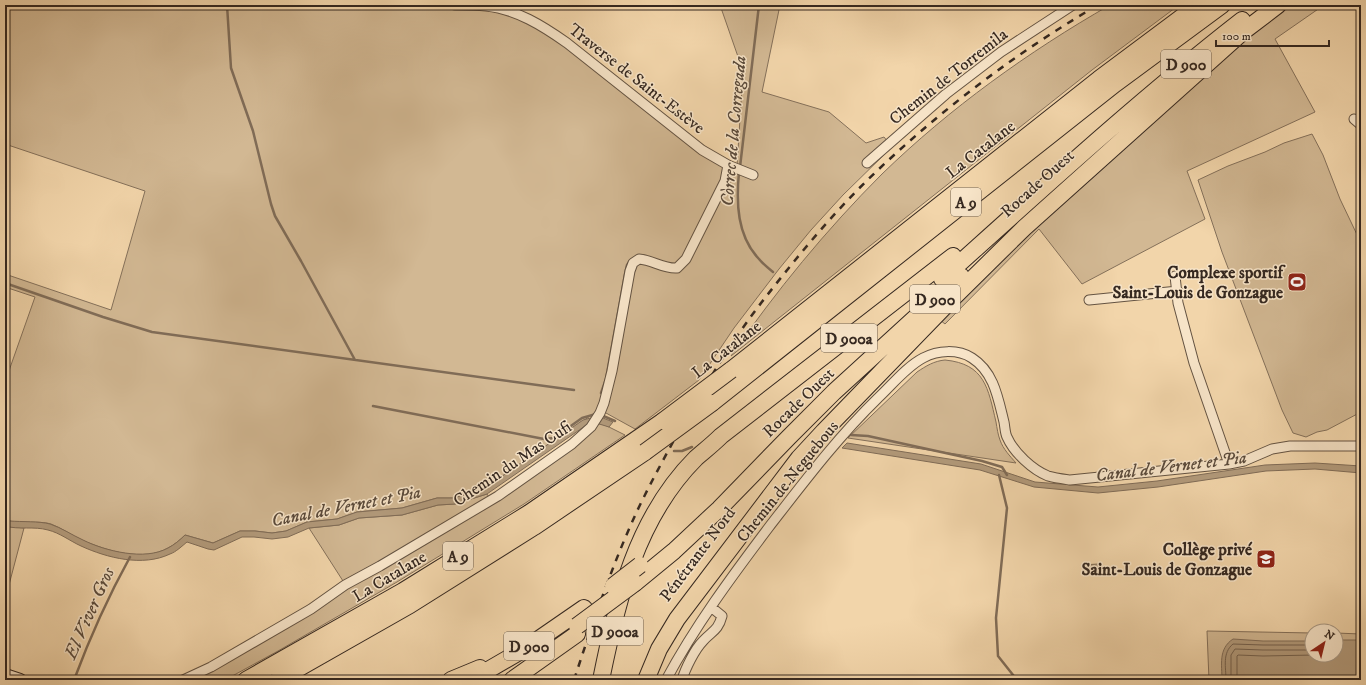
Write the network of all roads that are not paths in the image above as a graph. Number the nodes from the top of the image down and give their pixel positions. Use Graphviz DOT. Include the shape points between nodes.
graph roads {
  1 [pos="455,5"];
  2 [pos="1073,5"];
  3 [pos="1198,5"];
  4 [pos="1222,5"];
  5 [pos="1261,5"];
  6 [pos="1278,5"];
  7 [pos="1247,28"];
  8 [pos="1113,126"];
  9 [pos="867,163"];
  10 [pos="728,165"];
  11 [pos="753,175"];
  12 [pos="1176,276"];
  13 [pos="1178,291"];
  14 [pos="1089,300"];
  15 [pos="1361,446"];
  16 [pos="799,458"];
  17 [pos="1229,464"];
  18 [pos="631,586"];
  19 [pos="711,607"];
  20 [pos="573,627"];
  21 [pos="5,675"];
  22 [pos="20,680"];
  23 [pos="183,680"];
  24 [pos="246,680"];
  25 [pos="278,680"];
  26 [pos="451,680"];
  27 [pos="471,680"];
  28 [pos="491,680"];
  29 [pos="512,680"];
  30 [pos="601,680"];
  31 [pos="606,680"];
  32 [pos="637,680"];
  33 [pos="646,680"];
  34 [pos="666,680"];
  35 [pos="682,680"];
  1 -- 10 [label="street, Traverse de Saint-Estève" via="487,6 515,13 545,28 702,150"];
  2 -- 9 [label="street, Chemin de Torremila" via="1001,52 958,84"];
  3 -- 24 [label="highway, La Catalane / A 9, bridge" via="1099,79 663,421 523,517 403,591"];
  4 -- 25 [label="highway, La Catalane / A 9, bridge" via="1115,84 712,403 645,452 521,536 410,605"];
  5 -- 8 [label="highway, D 900"];
  6 -- 7 [label="highway, D 900"];
  7 -- 16 [label="highway, D 900a" via="1024,228"];
  7 -- 18 [label="highway, Rocade Ouest / D 900" via="1179,83 916,317 834,392 719,509"];
  8 -- 18 [label="highway, D 900a" via="696,459 660,504 647,525 633,557"];
  8 -- 20 [label="highway, Rocade Ouest / D 900, bridge" via="826,385 706,508 640,565 584,608"];
  10 -- 11 [label="street"];
  10 -- 23 [label="street, Chemin du Mas Cufi" via="725,182 686,259 677,268 646,259 633,263 612,371 600,413 591,427 572,444 498,496 345,585 311,609 211,667"];
  12 -- 13 [label="street"];
  13 -- 14 [label="street"];
  13 -- 17 [label="street" via="1178,303 1194,363"];
  15 -- 17 [label="street" via="1290,446 1272,449 1244,461"];
  16 -- 32 [label="highway, Pénétrante Nord / D 900a" via="775,484 674,616"];
  16 -- 33 [label="highway" via="677,619 659,649"];
  17 -- 19 [label="street, Chemin de Neguebous" via="1070,480 1047,475 1028,464 1007,437 999,400 984,368 965,355 935,353 912,366 837,441 806,478"];
  18 -- 20 [label="highway, Rocade Ouest / D 900, bridge"];
  18 -- 30 [label="highway" via="615,617"];
  18 -- 31 [label="highway, D 900a" via="618,613"];
  19 -- 34 [label="street, Chemin de Neguebous"];
  19 -- 35 [label="street" via="722,616 720,624 698,647"];
  20 -- 26 [label="highway, D 900"];
  20 -- 27 [label="highway, Rocade Ouest / D 900" via="526,648"];
  20 -- 28 [label="highway, Rocade Ouest / D 900" via="535,654"];
  20 -- 29 [label="highway, D 900"];
  21 -- 22 [label="main road"];
}
